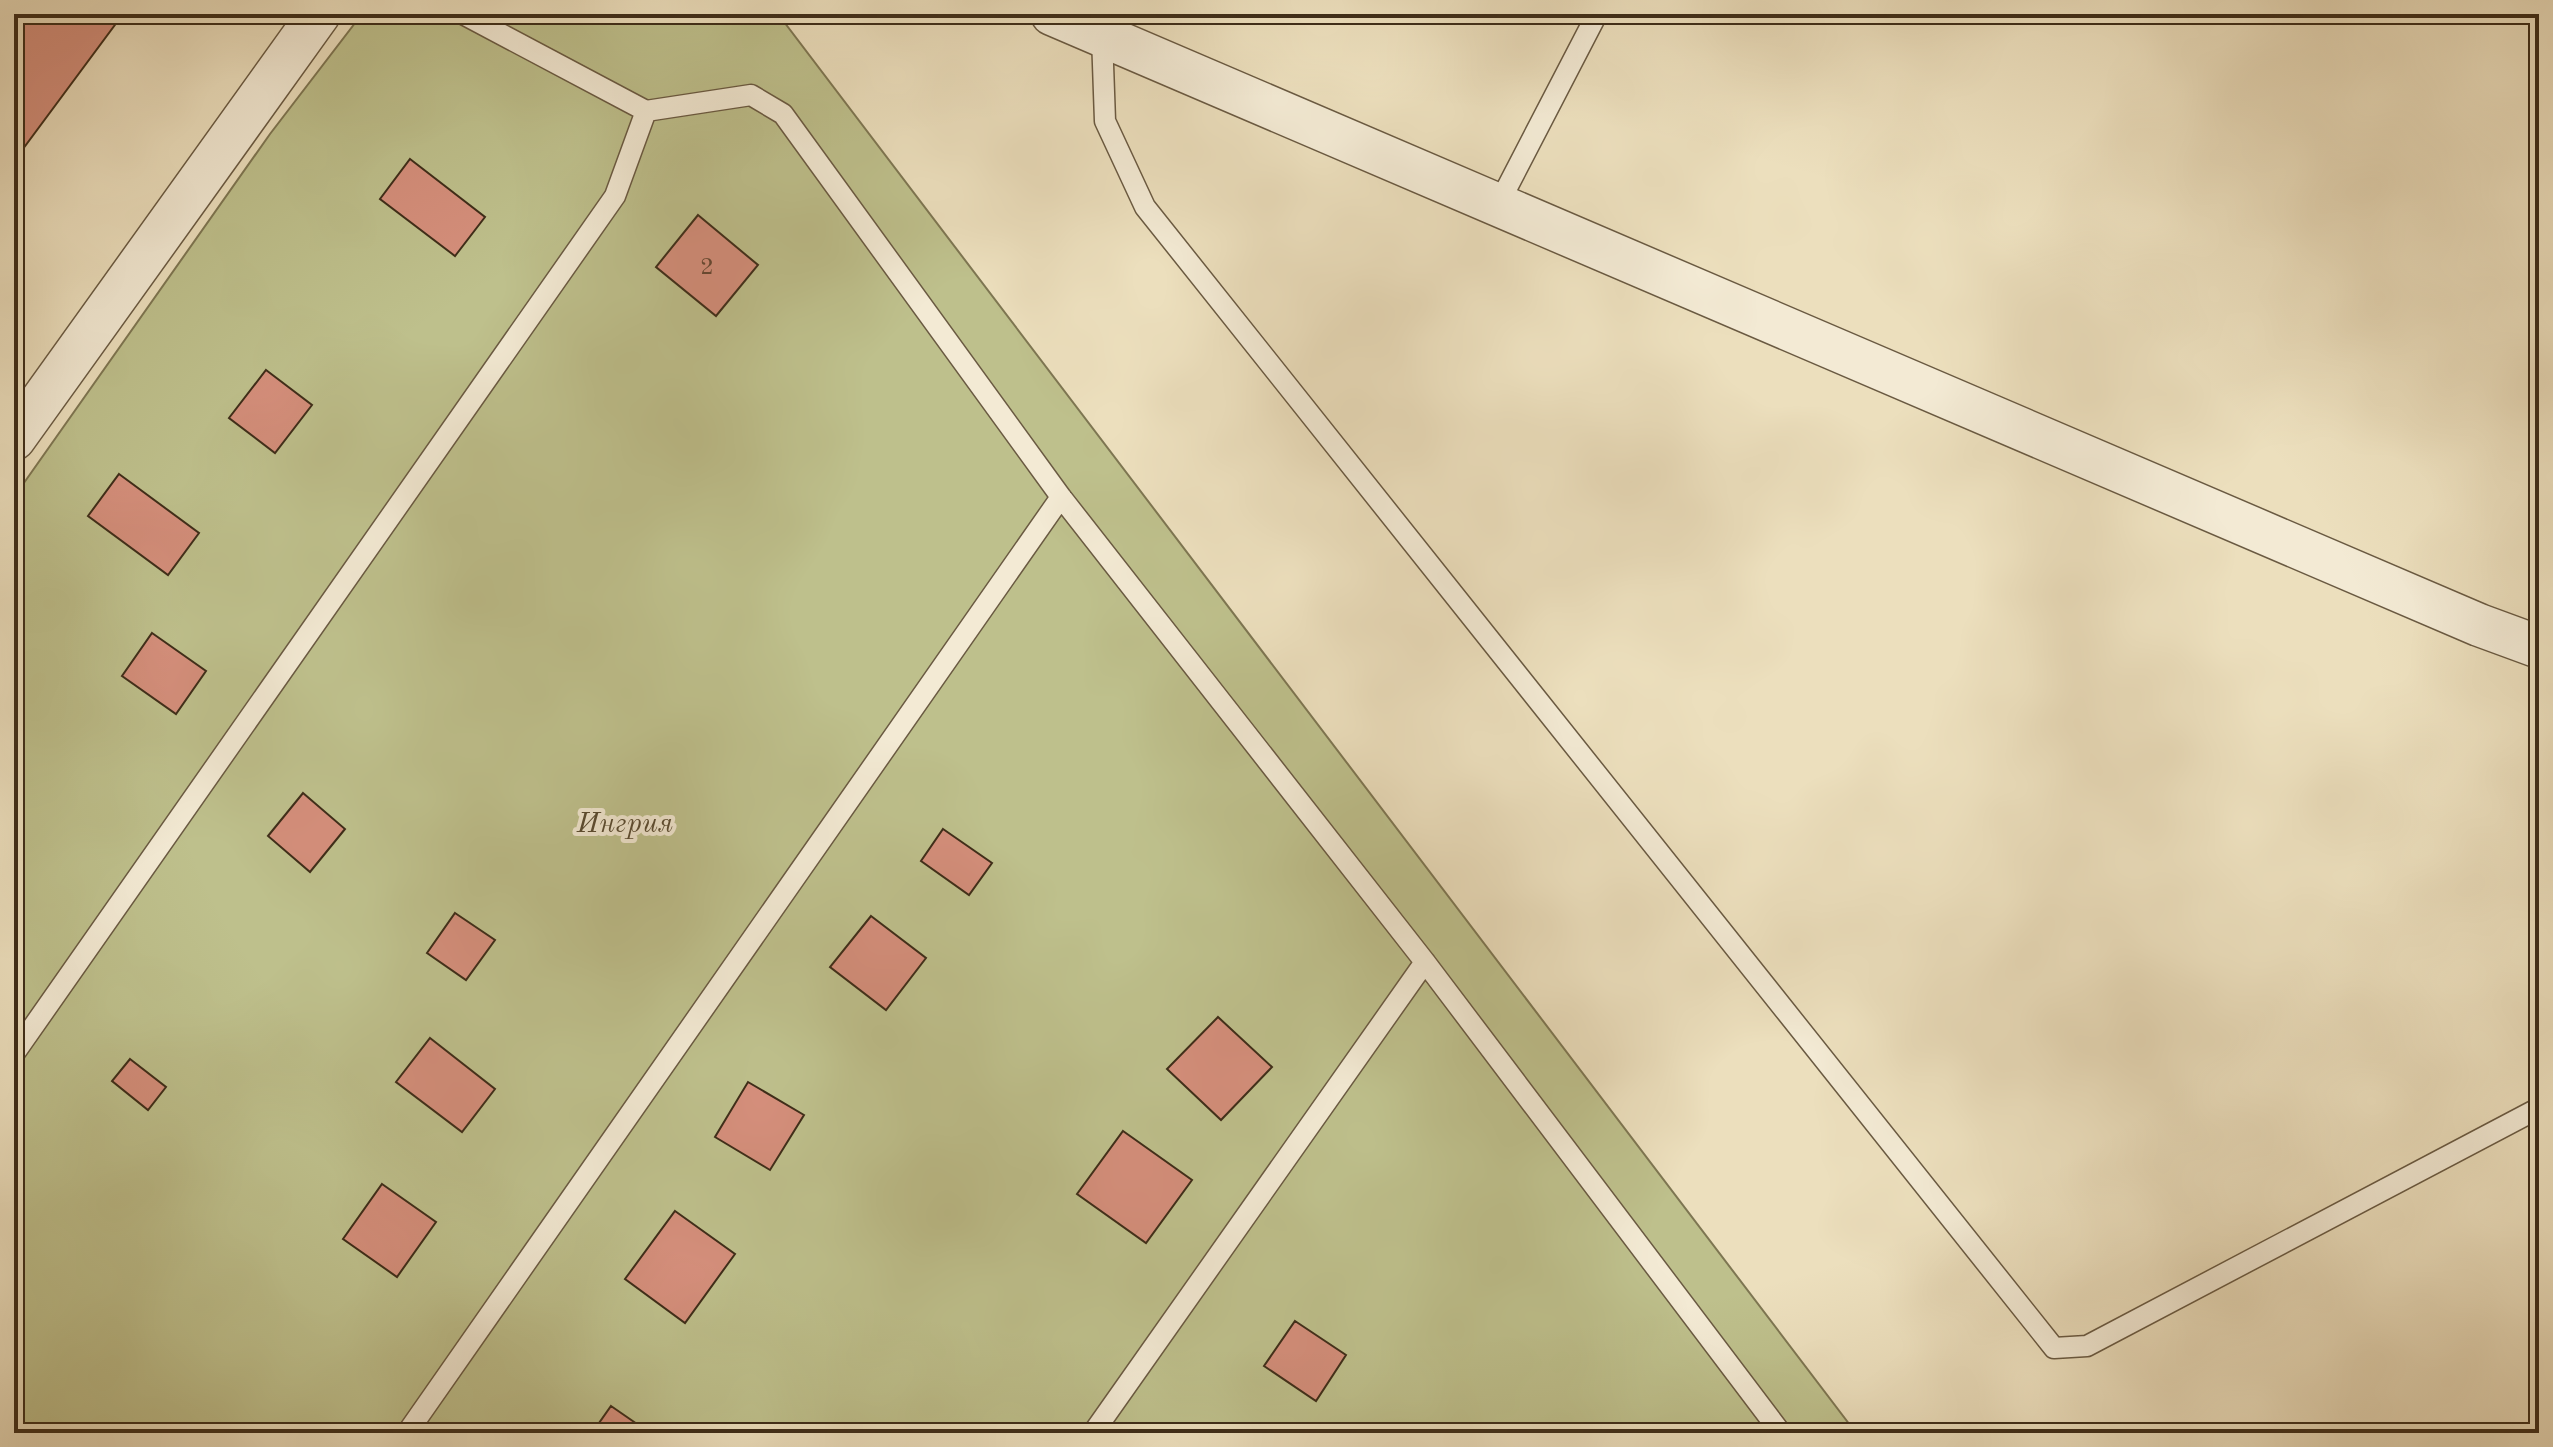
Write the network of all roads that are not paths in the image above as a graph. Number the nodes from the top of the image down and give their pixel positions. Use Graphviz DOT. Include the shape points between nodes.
graph roads {
  1 [pos="319,14"];
  2 [pos="463,14"];
  3 [pos="1052,14"];
  4 [pos="1597,14"];
  5 [pos="1102,36"];
  6 [pos="646,111"];
  7 [pos="1498,205"];
  8 [pos="14,439"];
  9 [pos="1061,497"];
  10 [pos="2539,647"];
  11 [pos="1425,962"];
  12 [pos="14,1054"];
  13 [pos="2539,1108"];
  14 [pos="407,1433"];
  15 [pos="1093,1433"];
  16 [pos="1781,1433"];
  1 -- 8 [label="street"];
  2 -- 6 [label="lane"];
  3 -- 5 [label="street"];
  4 -- 7 [label="lane"];
  5 -- 7 [label="street"];
  5 -- 13 [label="lane" via="1105,121 1145,207 2054,1348 2087,1346"];
  6 -- 9 [label="lane" via="751,95 783,114"];
  6 -- 12 [label="lane" via="615,196"];
  7 -- 10 [label="street"];
  9 -- 11 [label="lane"];
  9 -- 14 [label="lane"];
  11 -- 15 [label="lane"];
  11 -- 16 [label="lane"];
}
